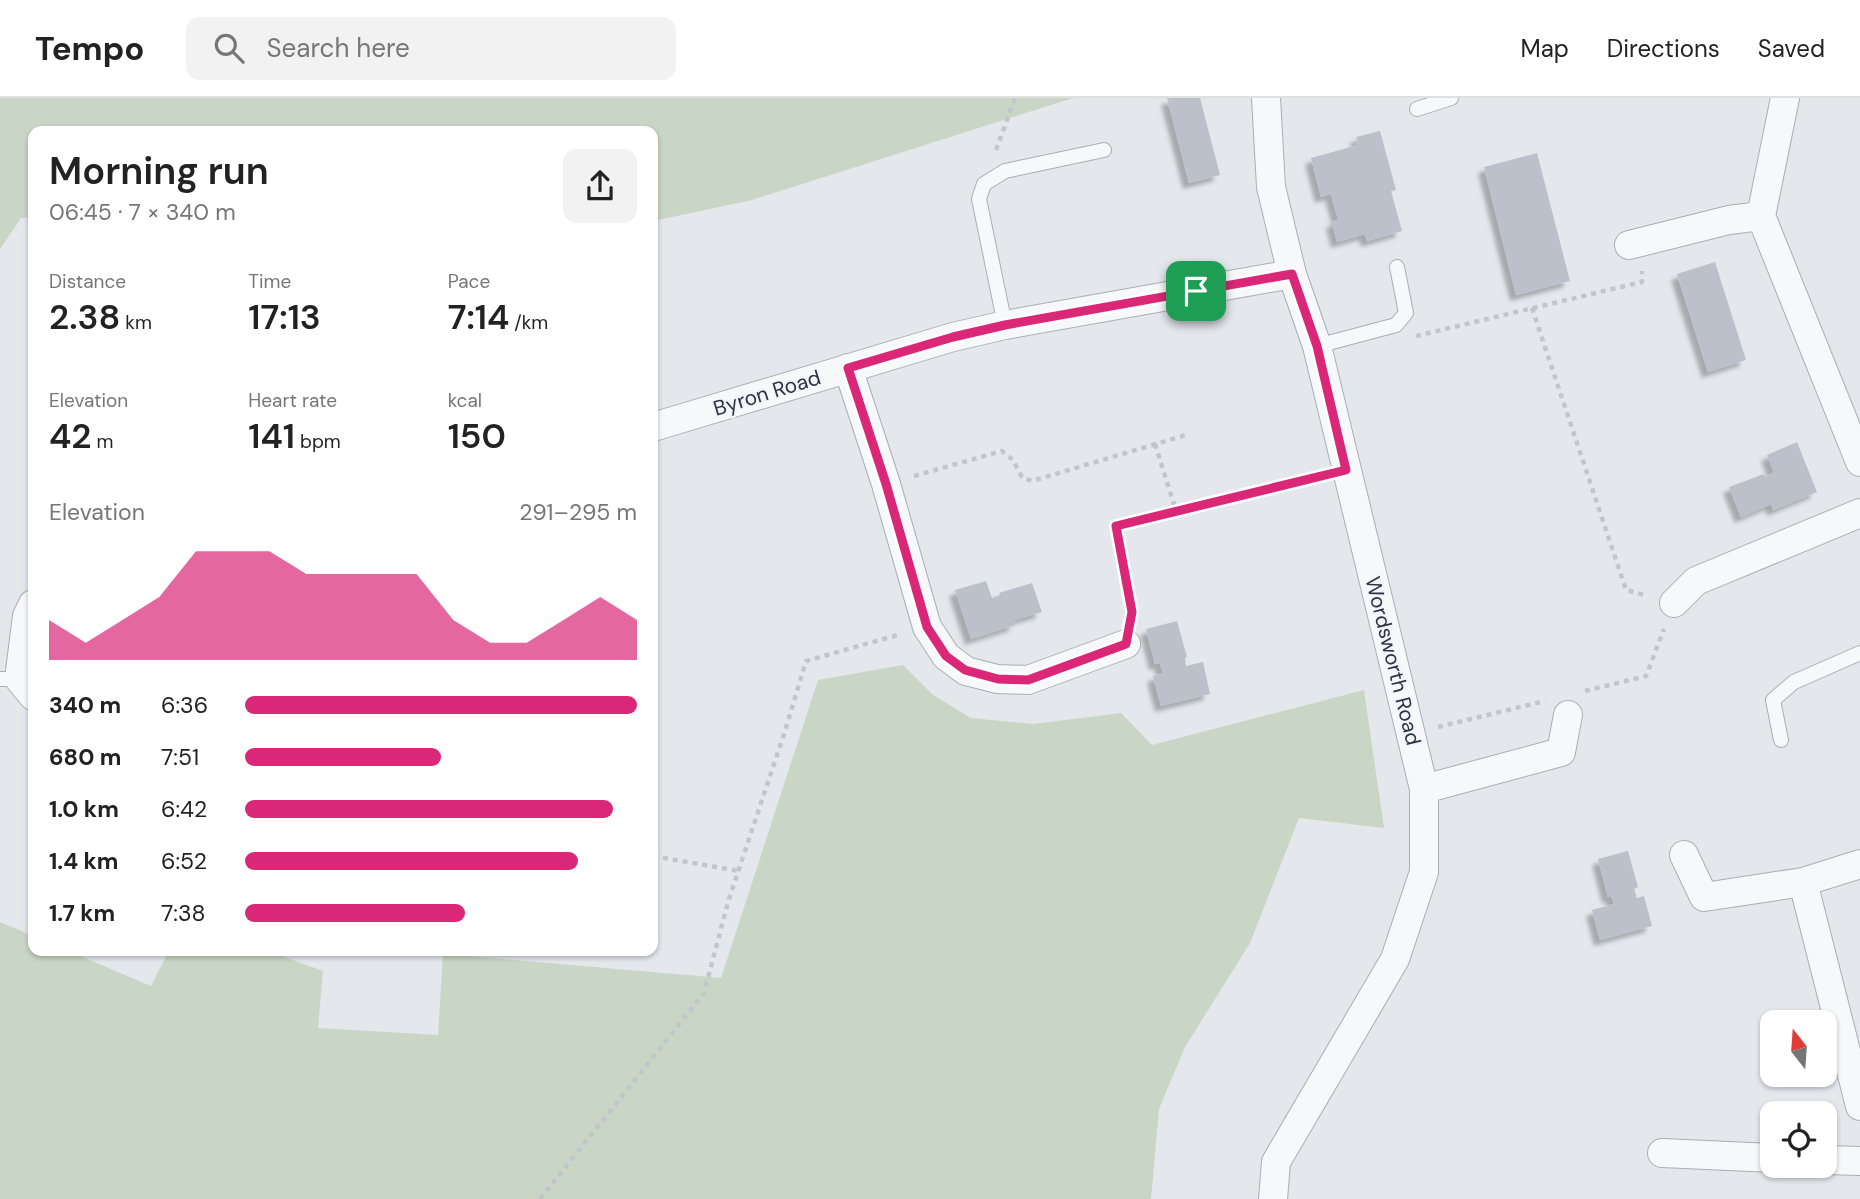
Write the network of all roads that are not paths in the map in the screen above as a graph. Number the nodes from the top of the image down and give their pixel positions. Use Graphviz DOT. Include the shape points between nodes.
graph roads {
  1 [pos="1266,98"];
  2 [pos="1451,98"];
  3 [pos="1785,98"];
  4 [pos="1417,109"];
  5 [pos="1104,150"];
  6 [pos="1761,216"];
  7 [pos="1635,244"];
  8 [pos="1397,268"];
  9 [pos="1292,274"];
  10 [pos="1005,325"];
  11 [pos="1317,346"];
  12 [pos="848,368"];
  13 [pos="658,425"];
  14 [pos="1860,461"];
  15 [pos="1860,513"];
  16 [pos="1674,603"];
  17 [pos="28,614"];
  18 [pos="1126,644"];
  19 [pos="1860,653"];
  20 [pos="17,685"];
  21 [pos="1568,715"];
  22 [pos="1781,740"];
  23 [pos="1424,789"];
  24 [pos="1684,855"];
  25 [pos="1860,864"];
  26 [pos="1803,882"];
  27 [pos="1860,1105"];
  28 [pos="1662,1153"];
  29 [pos="1760,1157"];
  30 [pos="1837,1160"];
  31 [pos="1860,1161"];
  32 [pos="1273,1199"];
  1 -- 9 [label="street, Wordsworth Road" via="1271,187"];
  2 -- 4 [label="lane"];
  3 -- 6 [label="street"];
  5 -- 10 [label="lane" via="1005,171 984,184 979,199"];
  6 -- 7 [label="street"];
  6 -- 14 [label="street"];
  8 -- 11 [label="lane" via="1406,313 1396,326"];
  9 -- 10 [label="street, Byron Road"];
  9 -- 11 [label="street, Wordsworth Road"];
  10 -- 12 [label="street, Byron Road"];
  11 -- 23 [label="street, Wordsworth Road"];
  12 -- 13 [label="street, Byron Road"];
  12 -- 18 [label="street" via="927,627 946,656 965,670 998,679 1028,680"];
  15 -- 16 [label="street" via="1696,581"];
  17 -- 20 [label="street"];
  19 -- 22 [label="lane" via="1794,682 1773,700"];
  21 -- 23 [label="street" via="1561,752"];
  23 -- 32 [label="street, Wordsworth Road" via="1424,872 1395,958 1276,1162"];
  24 -- 26 [label="street" via="1704,897"];
  25 -- 26 [label="street"];
  26 -- 27 [label="street"];
  28 -- 29 [label="street"];
  30 -- 31 [label="street"];
}
